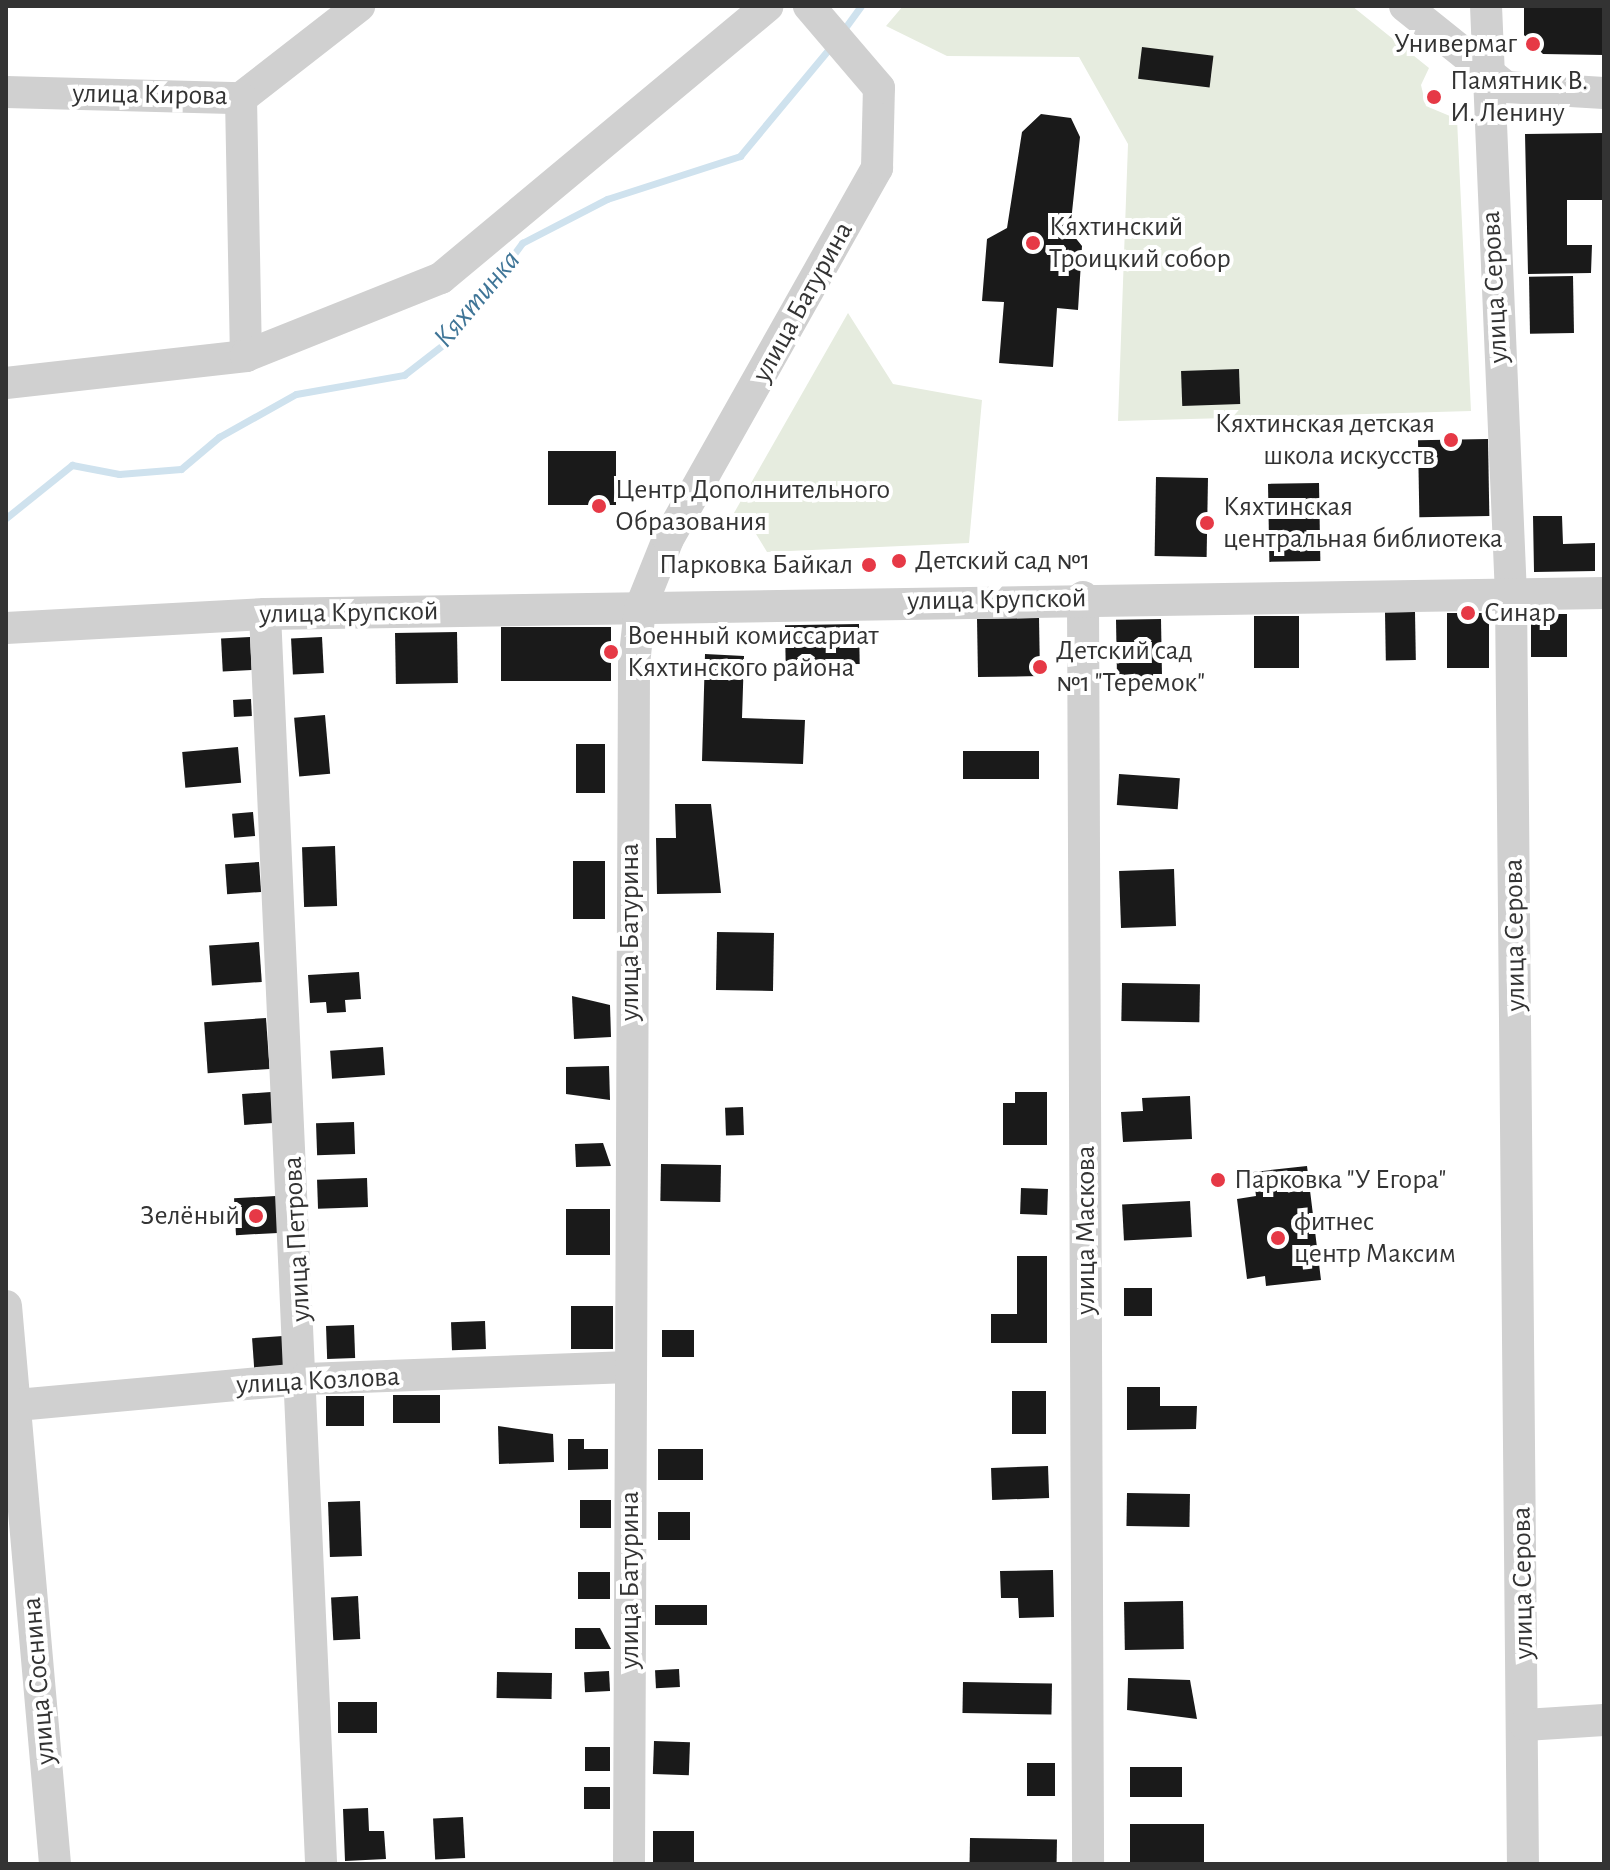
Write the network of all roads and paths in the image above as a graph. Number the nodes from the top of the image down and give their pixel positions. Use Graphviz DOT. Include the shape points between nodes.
graph roads {
  1 [pos="359,6"];
  2 [pos="767,6"];
  3 [pos="1405,6"];
  4 [pos="1486,6"];
  5 [pos="816,13"];
  6 [pos="1487,73"];
  7 [pos="6,92"];
  8 [pos="1604,93"];
  9 [pos="241,98"];
  10 [pos="246,356"];
  11 [pos="6,383"];
  12 [pos="1604,593"];
  13 [pos="1511,596"];
  14 [pos="1083,597"];
  15 [pos="640,609"];
  16 [pos="265,614"];
  17 [pos="6,628"];
  18 [pos="6,1306"];
  19 [pos="630,1367"];
  20 [pos="305,1379"];
  21 [pos="10,1406"];
  22 [pos="1604,1720"];
  23 [pos="1525,1725"];
  24 [pos="55,1864"];
  25 [pos="321,1864"];
  26 [pos="629,1864"];
  27 [pos="1088,1864"];
  28 [pos="1523,1864"];
  1 -- 9 [label="street, улица Кирова"];
  2 -- 10 [label="street" via="441,278"];
  3 -- 6 [label="street"];
  4 -- 6 [label="street, улица Серова"];
  5 -- 15 [label="street, улица Батурина" via="879,88 877,168 668,539"];
  6 -- 8 [label="street" via="1530,93"];
  6 -- 13 [label="street, улица Серова"];
  7 -- 9 [label="street, улица Кирова"];
  9 -- 10 [label="street"];
  10 -- 11 [label="street"];
  12 -- 13 [label="street, улица Крупской"];
  13 -- 14 [label="street, улица Крупской"];
  13 -- 23 [label="street, улица Серова"];
  14 -- 15 [label="street, улица Крупской"];
  14 -- 27 [label="street, улица Маскова"];
  15 -- 16 [label="street, улица Крупской"];
  15 -- 19 [label="street, улица Батурина" via="631,722"];
  16 -- 17 [label="street, улица Крупской"];
  16 -- 20 [label="street, улица Петрова"];
  18 -- 21 [label="street, улица Соснина"];
  19 -- 20 [label="street, улица Козлова"];
  19 -- 26 [label="street, улица Батурина"];
  20 -- 21 [label="street, улица Козлова"];
  20 -- 25 [label="street, улица Петрова"];
  21 -- 24 [label="street, улица Соснина"];
  22 -- 23 [label="street"];
  23 -- 28 [label="street, улица Серова"];
}
